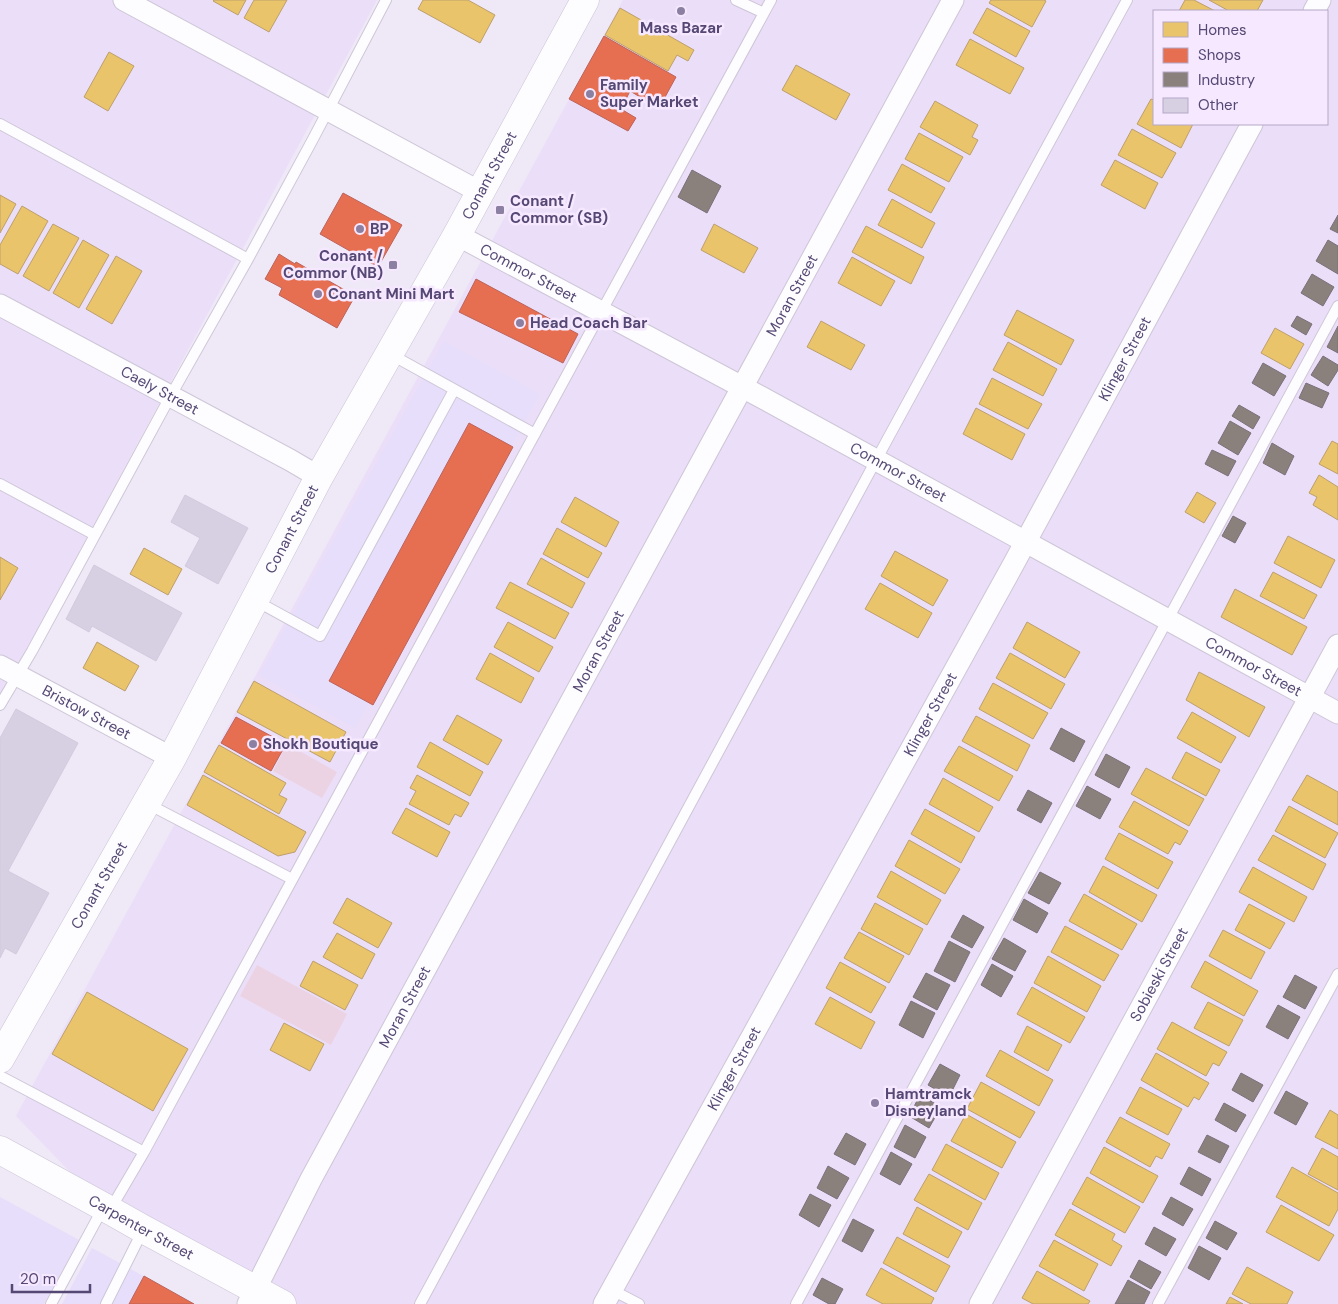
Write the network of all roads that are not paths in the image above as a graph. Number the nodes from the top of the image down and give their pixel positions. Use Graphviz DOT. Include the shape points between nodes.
graph roads {
  1 [pos="124,0"];
  2 [pos="386,0"];
  3 [pos="585,0"];
  4 [pos="736,0"];
  5 [pos="771,0"];
  6 [pos="953,0"];
  7 [pos="1127,0"];
  8 [pos="764,13"];
  9 [pos="328,110"];
  10 [pos="0,124"];
  11 [pos="1251,125"];
  12 [pos="480,192"];
  13 [pos="457,235"];
  14 [pos="248,259"];
  15 [pos="0,305"];
  16 [pos="1338,306"];
  17 [pos="602,312"];
  18 [pos="390,353"];
  19 [pos="742,387"];
  20 [pos="454,390"];
  21 [pos="170,397"];
  22 [pos="535,434"];
  23 [pos="876,460"];
  24 [pos="319,477"];
  25 [pos="0,484"];
  26 [pos="95,535"];
  27 [pos="1025,541"];
  28 [pos="255,600"];
  29 [pos="1168,620"];
  30 [pos="1338,645"];
  31 [pos="9,671"];
  32 [pos="1310,697"];
  33 [pos="0,705"];
  34 [pos="1338,713"];
  35 [pos="172,758"];
  36 [pos="146,803"];
  37 [pos="292,879"];
  38 [pos="1338,974"];
  39 [pos="8,1028"];
  40 [pos="0,1059"];
  41 [pos="0,1076"];
  42 [pos="0,1150"];
  43 [pos="144,1152"];
  44 [pos="107,1208"];
  45 [pos="143,1229"];
  46 [pos="252,1297"];
  47 [pos="608,1297"];
  48 [pos="51,1304"];
  49 [pos="106,1304"];
  50 [pos="282,1304"];
  51 [pos="420,1304"];
  52 [pos="639,1304"];
  53 [pos="796,1304"];
  54 [pos="980,1304"];
  55 [pos="1158,1304"];
  1 -- 9 [label="street"];
  2 -- 9 [label="lane"];
  3 -- 12 [label="main road, Conant Street"];
  4 -- 8 [label="lane"];
  5 -- 8 [label="lane"];
  6 -- 19 [label="street, Moran Street"];
  7 -- 23 [label="lane"];
  8 -- 17 [label="lane"];
  9 -- 12 [label="street"];
  9 -- 14 [label="lane"];
  10 -- 14 [label="lane"];
  11 -- 27 [label="street, Klinger Street"];
  12 -- 13 [label="main road, Conant Street"];
  13 -- 17 [label="street, Commor Street"];
  13 -- 18 [label="main road, Conant Street"];
  14 -- 21 [label="lane"];
  15 -- 21 [label="street, Caely Street"];
  16 -- 29 [label="lane"];
  17 -- 19 [label="street, Commor Street"];
  17 -- 22 [label="lane"];
  18 -- 20 [label="lane"];
  18 -- 24 [label="main road, Conant Street"];
  19 -- 23 [label="street, Commor Street"];
  19 -- 46 [label="street, Moran Street" via="311,1179"];
  20 -- 22 [label="lane"];
  20 -- 28 [label="lane" via="320,636"];
  21 -- 24 [label="street, Caely Street"];
  21 -- 26 [label="lane"];
  22 -- 37 [label="lane"];
  23 -- 27 [label="street, Commor Street"];
  23 -- 51 [label="lane"];
  24 -- 28 [label="main road, Conant Street"];
  25 -- 26 [label="lane"];
  26 -- 31 [label="lane" via="32,651"];
  27 -- 29 [label="street, Commor Street"];
  27 -- 47 [label="street, Klinger Street"];
  28 -- 35 [label="main road, Conant Street"];
  29 -- 32 [label="street, Commor Street"];
  29 -- 53 [label="lane"];
  30 -- 32 [label="street, Sobieski Street"];
  31 -- 33 [label="lane"];
  31 -- 35 [label="street, Bristow Street"];
  32 -- 34 [label="street, Commor Street"];
  32 -- 54 [label="street, Sobieski Street"];
  35 -- 36 [label="main road, Conant Street"];
  36 -- 37 [label="lane"];
  36 -- 39 [label="main road, Conant Street"];
  37 -- 43 [label="lane"];
  38 -- 55 [label="lane"];
  39 -- 40 [label="main road, Conant Street"];
  41 -- 43 [label="lane"];
  42 -- 44 [label="main road, Carpenter Street"];
  43 -- 44 [label="lane"];
  44 -- 45 [label="main road, Carpenter Street"];
  44 -- 48 [label="lane"];
  45 -- 46 [label="main road, Carpenter Street"];
  45 -- 49 [label="lane"];
  46 -- 50 [label="main road, Carpenter Street"];
  47 -- 52 [label="lane"];
}
